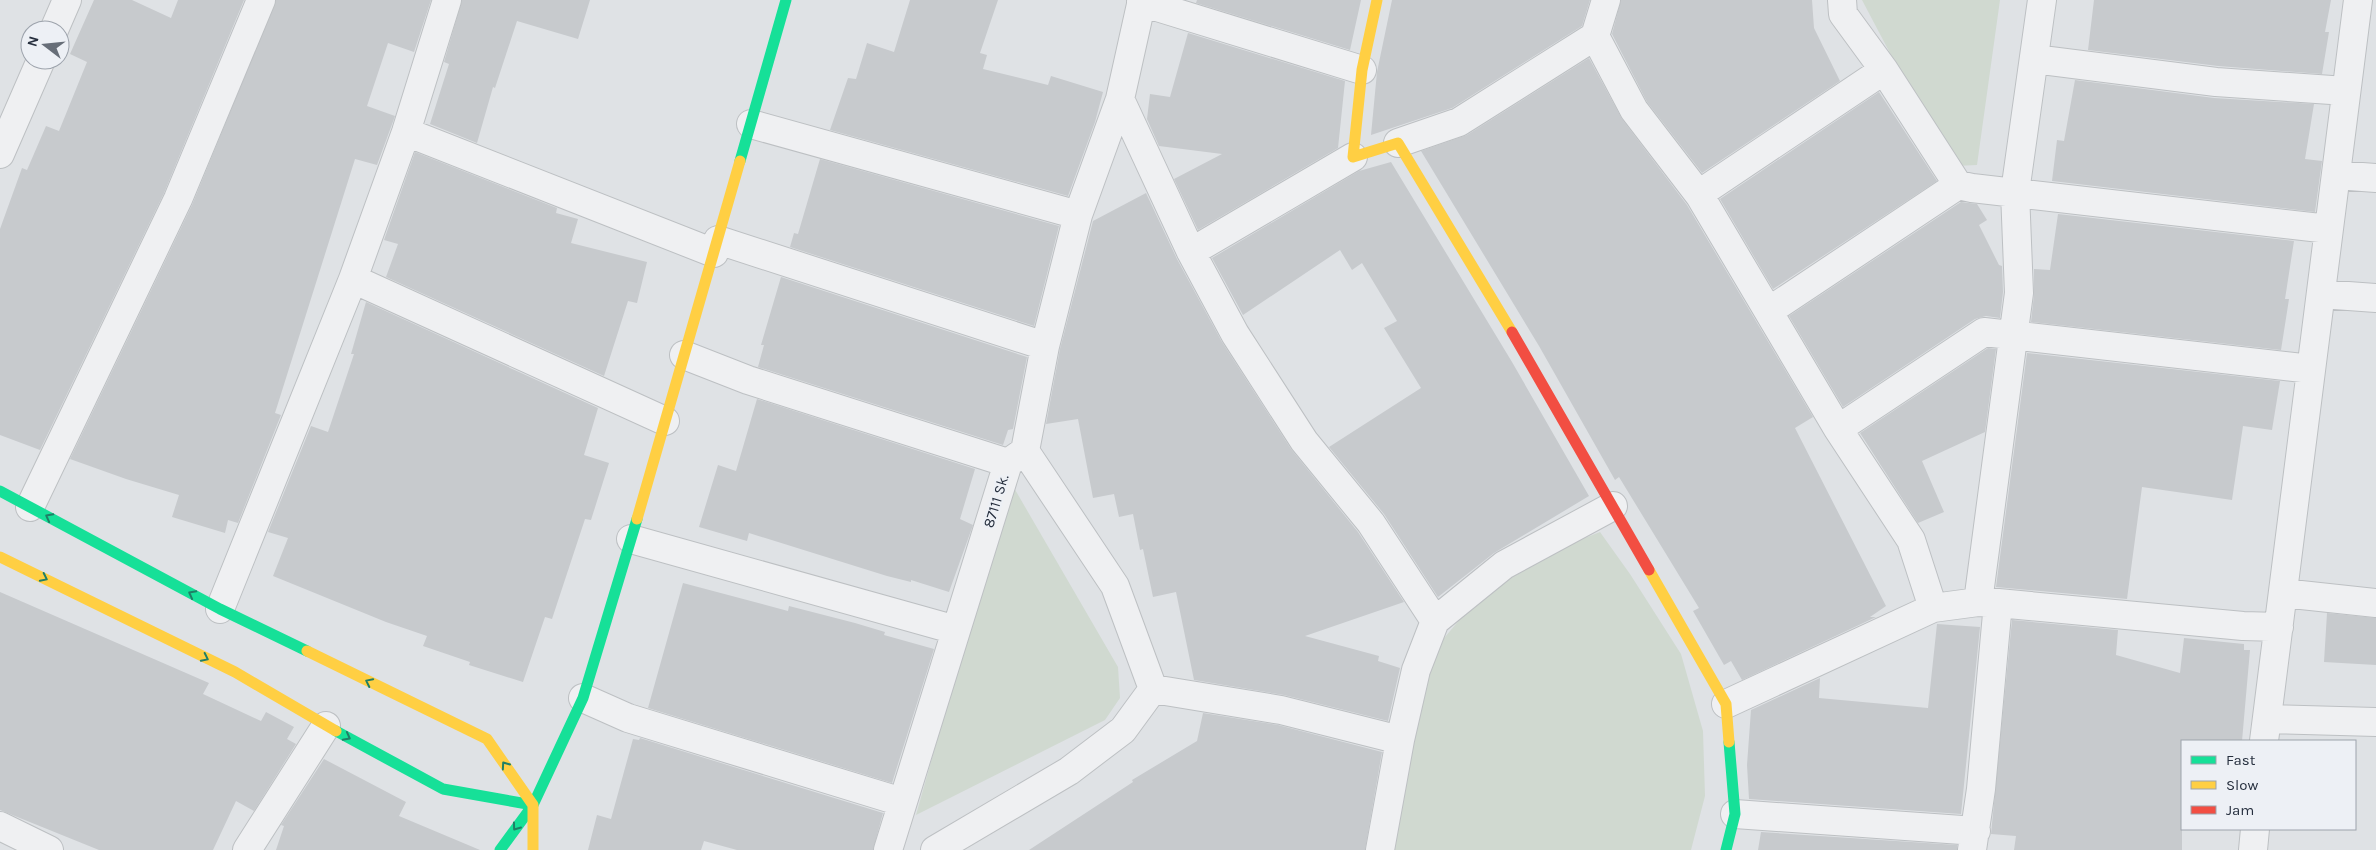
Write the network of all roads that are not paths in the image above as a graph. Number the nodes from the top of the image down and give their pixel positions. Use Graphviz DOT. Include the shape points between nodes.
graph roads {
  1 [pos="67,0"];
  2 [pos="261,0"];
  3 [pos="447,0"];
  4 [pos="786,0"];
  5 [pos="1377,0"];
  6 [pos="1606,0"];
  7 [pos="1842,0"];
  8 [pos="2042,0"];
  9 [pos="2358,0"];
  10 [pos="1142,1"];
  11 [pos="58,20"];
  12 [pos="1595,36"];
  13 [pos="2365,38"];
  14 [pos="2034,59"];
  15 [pos="37,70"];
  16 [pos="1362,70"];
  17 [pos="1884,70"];
  18 [pos="2346,91"];
  19 [pos="1120,99"];
  20 [pos="751,124"];
  21 [pos="406,132"];
  22 [pos="1398,143"];
  23 [pos="0,154"];
  24 [pos="1353,158"];
  25 [pos="2336,175"];
  26 [pos="2376,178"];
  27 [pos="1958,185"];
  28 [pos="2016,192"];
  29 [pos="1699,194"];
  30 [pos="1078,215"];
  31 [pos="2329,229"];
  32 [pos="716,246"];
  33 [pos="1191,252"];
  34 [pos="353,279"];
  35 [pos="2321,294"];
  36 [pos="2376,298"];
  37 [pos="1769,311"];
  38 [pos="2013,336"];
  39 [pos="1045,346"];
  40 [pos="684,355"];
  41 [pos="2311,369"];
  42 [pos="665,421"];
  43 [pos="1838,429"];
  44 [pos="1016,457"];
  45 [pos="0,491"];
  46 [pos="1612,506"];
  47 [pos="30,507"];
  48 [pos="632,539"];
  49 [pos="0,557"];
  50 [pos="2283,593"];
  51 [pos="1988,603"];
  52 [pos="2376,603"];
  53 [pos="1933,608"];
  54 [pos="220,609"];
  55 [pos="1436,621"];
  56 [pos="2279,627"];
  57 [pos="956,630"];
  58 [pos="1153,689"];
  59 [pos="583,698"];
  60 [pos="1726,704"];
  61 [pos="2376,722"];
  62 [pos="326,726"];
  63 [pos="2266,730"];
  64 [pos="1400,740"];
  65 [pos="902,802"];
  66 [pos="533,805"];
  67 [pos="1735,814"];
  68 [pos="0,826"];
  69 [pos="2255,830"];
  70 [pos="1974,840"];
  71 [pos="49,850"];
  72 [pos="247,850"];
  73 [pos="500,850"];
  74 [pos="533,850"];
  75 [pos="888,850"];
  76 [pos="934,850"];
  77 [pos="1380,850"];
  78 [pos="1726,850"];
  79 [pos="2253,850"];
  1 -- 11 [label="street"];
  2 -- 47 [label="street" via="178,199"];
  3 -- 21 [label="street"];
  4 -- 20 [label="street"];
  5 -- 16 [label="street"];
  6 -- 12 [label="street"];
  7 -- 17 [label="street" via="1843,14"];
  8 -- 14 [label="street"];
  9 -- 13 [label="street"];
  10 -- 16 [label="street"];
  10 -- 19 [label="street, 87111 Sk."];
  12 -- 22 [label="street" via="1460,122"];
  12 -- 29 [label="street" via="1634,110"];
  13 -- 18 [label="street"];
  14 -- 18 [label="street" via="2216,82"];
  14 -- 28 [label="street"];
  15 -- 23 [label="street"];
  16 -- 24 [label="street"];
  17 -- 27 [label="street"];
  17 -- 29 [label="street"];
  18 -- 25 [label="street"];
  19 -- 30 [label="street, 87111 Sk."];
  19 -- 33 [label="street"];
  20 -- 30 [label="street"];
  20 -- 32 [label="street"];
  21 -- 32 [label="street"];
  21 -- 34 [label="street"];
  22 -- 24 [label="street"];
  22 -- 46 [label="street"];
  24 -- 33 [label="street"];
  25 -- 26 [label="street"];
  25 -- 31 [label="street"];
  27 -- 28 [label="street"];
  27 -- 37 [label="street"];
  28 -- 31 [label="street"];
  28 -- 38 [label="street" via="2019,293"];
  29 -- 37 [label="street"];
  30 -- 39 [label="street, 87111 Sk."];
  31 -- 35 [label="street"];
  32 -- 39 [label="street"];
  32 -- 40 [label="street"];
  33 -- 55 [label="street" via="1235,334 1304,441 1371,523"];
  34 -- 42 [label="street"];
  34 -- 54 [label="street"];
  35 -- 36 [label="street"];
  35 -- 41 [label="street"];
  37 -- 43 [label="street"];
  38 -- 41 [label="street"];
  38 -- 43 [label="street" via="1984,332"];
  38 -- 51 [label="street"];
  39 -- 44 [label="street, 87111 Sk."];
  40 -- 42 [label="street"];
  40 -- 44 [label="street" via="756,383"];
  41 -- 50 [label="street"];
  42 -- 48 [label="street"];
  43 -- 53 [label="street" via="1911,540"];
  44 -- 57 [label="street, 87111 Sk."];
  44 -- 58 [label="street" via="1115,586"];
  45 -- 47 [label="street"];
  46 -- 55 [label="street" via="1504,565"];
  46 -- 60 [label="street"];
  54 -- 47 [label="street, one-way"];
  48 -- 57 [label="street"];
  48 -- 59 [label="street"];
  49 -- 62 [label="street, one-way" via="235,672"];
  50 -- 52 [label="street"];
  50 -- 56 [label="street"];
  51 -- 53 [label="street"];
  51 -- 56 [label="street"];
  51 -- 70 [label="street"];
  53 -- 60 [label="street"];
  66 -- 54 [label="street, one-way" via="487,739"];
  55 -- 64 [label="street" via="1416,670"];
  56 -- 63 [label="street"];
  57 -- 65 [label="street, 87111 Sk."];
  58 -- 64 [label="street" via="1281,710"];
  58 -- 76 [label="street" via="1124,730 1069,771"];
  59 -- 65 [label="street" via="628,718"];
  59 -- 66 [label="street"];
  60 -- 67 [label="street"];
  61 -- 63 [label="street"];
  62 -- 66 [label="street, one-way" via="443,789"];
  62 -- 72 [label="street"];
  64 -- 77 [label="street"];
  65 -- 75 [label="street, 87111 Sk."];
  66 -- 73 [label="street, one-way"];
  66 -- 74 [label="street"];
  67 -- 70 [label="street"];
  67 -- 78 [label="street"];
  68 -- 71 [label="street"];
  69 -- 79 [label="street"];
}
